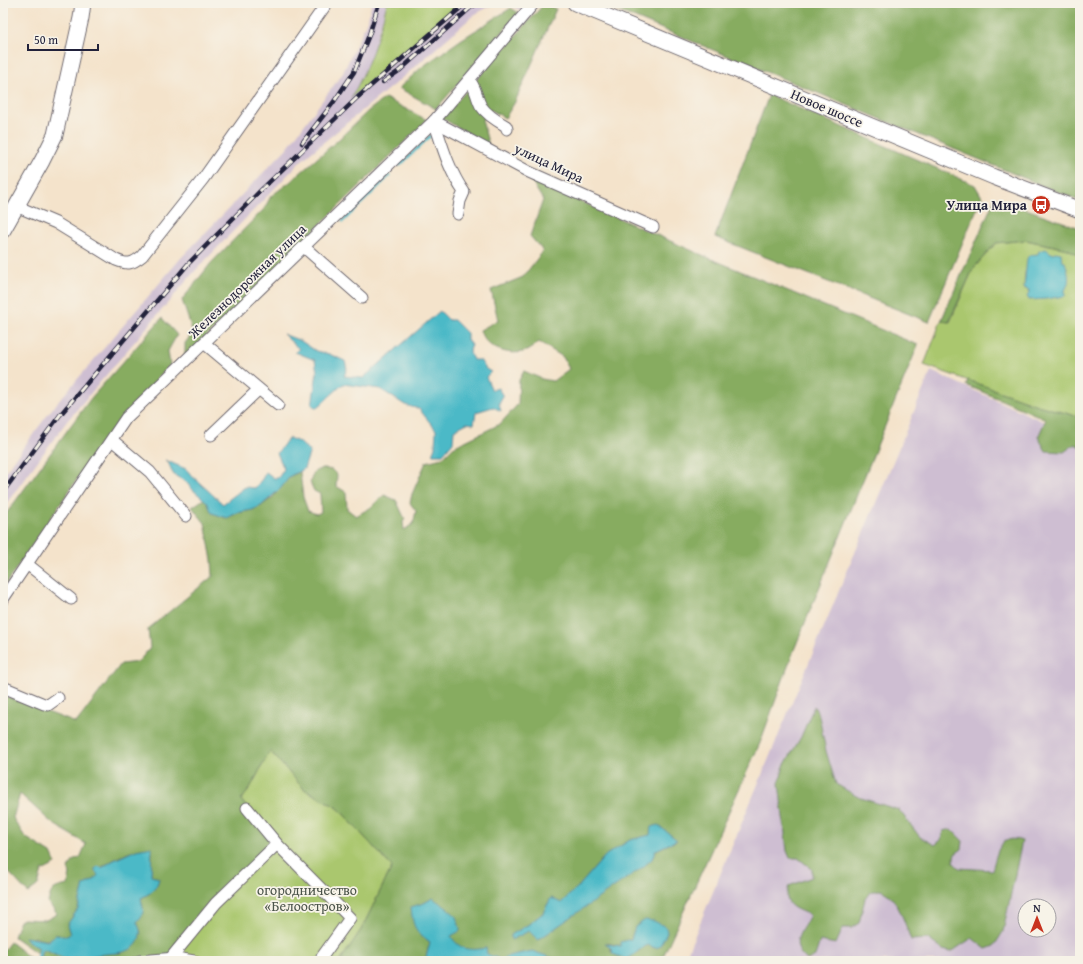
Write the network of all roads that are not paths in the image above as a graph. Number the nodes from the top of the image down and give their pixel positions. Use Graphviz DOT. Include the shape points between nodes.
graph roads {
  1 [pos="83,3"];
  2 [pos="328,3"];
  3 [pos="534,3"];
  4 [pos="575,3"];
  5 [pos="469,80"];
  6 [pos="434,121"];
  7 [pos="507,129"];
  8 [pos="16,206"];
  9 [pos="1080,210"];
  10 [pos="458,214"];
  11 [pos="653,227"];
  12 [pos="3,230"];
  13 [pos="304,247"];
  14 [pos="362,298"];
  15 [pos="204,343"];
  16 [pos="258,390"];
  17 [pos="278,405"];
  18 [pos="211,435"];
  19 [pos="112,440"];
  20 [pos="186,516"];
  21 [pos="27,564"];
  22 [pos="3,599"];
  23 [pos="71,599"];
  24 [pos="3,687"];
  25 [pos="58,698"];
  26 [pos="247,808"];
  27 [pos="277,844"];
  28 [pos="170,959"];
  29 [pos="139,961"];
  30 [pos="194,961"];
  31 [pos="320,961"];
  1 -- 8 [label="main road" via="55,135"];
  2 -- 8 [label="street" via="199,184 142,256 133,263 116,260 56,223"];
  3 -- 5 [label="street, Железнодорожная улица"];
  4 -- 9 [label="main road, Новое шоссе" via="994,177"];
  5 -- 6 [label="street, Железнодорожная улица"];
  5 -- 7 [label="street" via="487,113"];
  6 -- 10 [label="street" via="446,157 464,192"];
  6 -- 11 [label="street, улица Мира" via="529,172"];
  6 -- 13 [label="street, Железнодорожная улица"];
  8 -- 12 [label="main road"];
  13 -- 14 [label="street"];
  13 -- 15 [label="street, Железнодорожная улица"];
  15 -- 16 [label="street"];
  15 -- 19 [label="street, Железнодорожная улица" via="126,418"];
  16 -- 17 [label="street"];
  16 -- 18 [label="street"];
  19 -- 20 [label="street" via="150,472"];
  19 -- 21 [label="street, Железнодорожная улица"];
  21 -- 22 [label="street, Железнодорожная улица"];
  21 -- 23 [label="street"];
  24 -- 25 [label="street" via="48,705"];
  26 -- 27 [label="street"];
  27 -- 28 [label="street" via="216,903"];
  27 -- 31 [label="street" via="350,918"];
  28 -- 29 [label="street"];
  28 -- 30 [label="street"];
}
